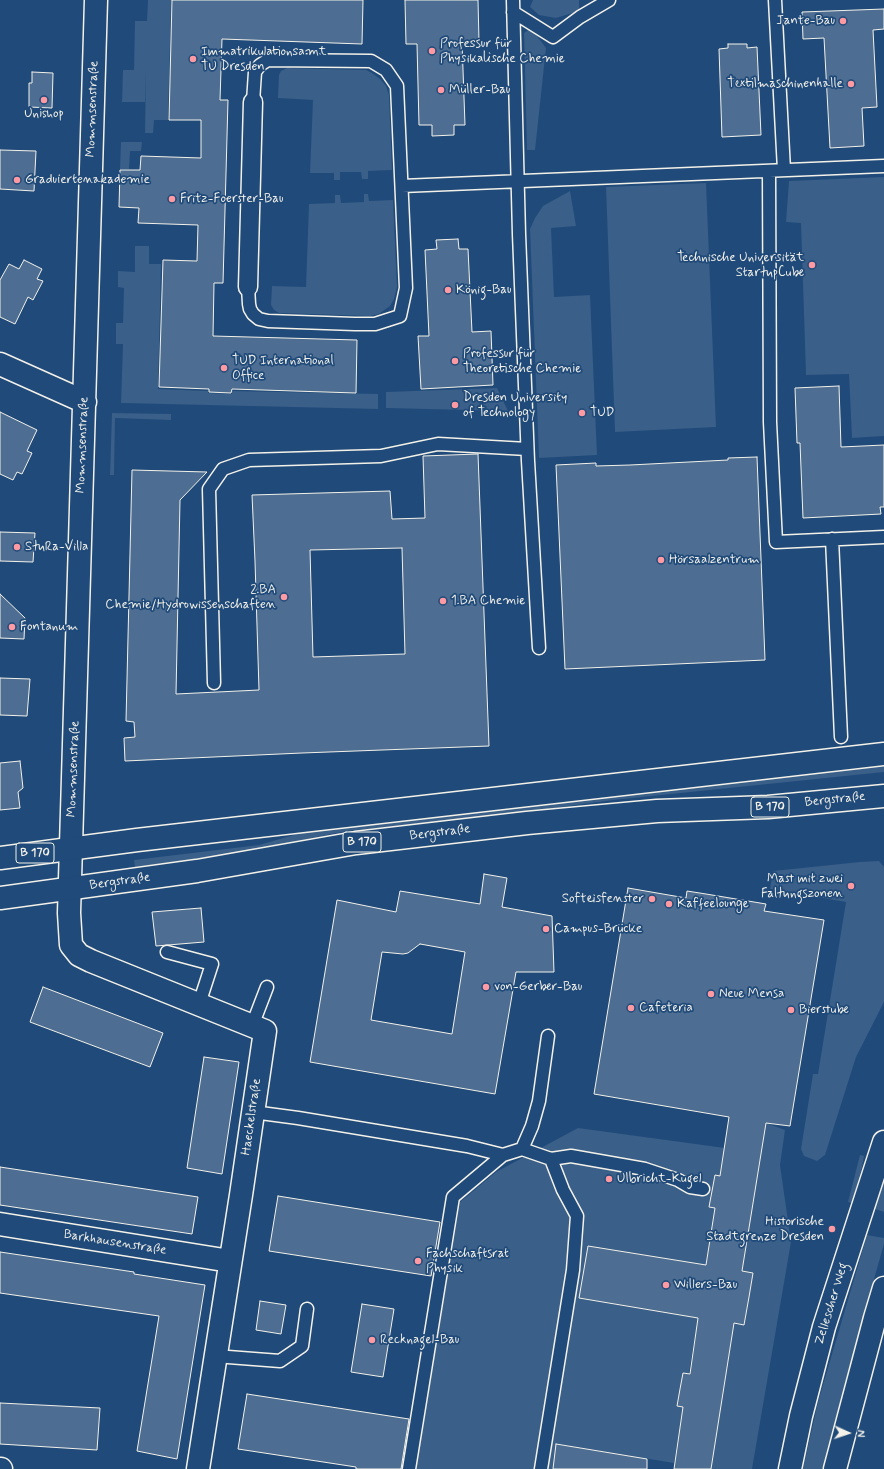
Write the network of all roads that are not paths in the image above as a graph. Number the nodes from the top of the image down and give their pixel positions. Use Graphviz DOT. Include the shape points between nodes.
graph roads {
  1 [pos="96,0"];
  2 [pos="609,0"];
  3 [pos="775,0"];
  4 [pos="513,6"];
  5 [pos="253,102"];
  6 [pos="884,166"];
  7 [pos="769,170"];
  8 [pos="784,170"];
  9 [pos="517,180"];
  10 [pos="402,186"];
  11 [pos="248,287"];
  12 [pos="0,364"];
  13 [pos="85,402"];
  14 [pos="527,449"];
  15 [pos="884,537"];
  16 [pos="832,539"];
  17 [pos="539,648"];
  18 [pos="214,683"];
  19 [pos="841,737"];
  20 [pos="884,754"];
  21 [pos="884,796"];
  22 [pos="71,848"];
  23 [pos="0,858"];
  24 [pos="70,889"];
  25 [pos="0,898"];
  26 [pos="168,952"];
  27 [pos="267,987"];
  28 [pos="199,1004"];
  29 [pos="252,1026"];
  30 [pos="548,1036"];
  31 [pos="253,1112"];
  32 [pos="884,1142"];
  33 [pos="522,1149"];
  34 [pos="503,1155"];
  35 [pos="551,1159"];
  36 [pos="703,1189"];
  37 [pos="0,1224"];
  38 [pos="230,1261"];
  39 [pos="884,1288"];
  40 [pos="307,1309"];
  41 [pos="215,1356"];
  42 [pos="198,1469"];
  43 [pos="409,1469"];
  44 [pos="541,1469"];
  45 [pos="790,1469"];
  46 [pos="835,1469"];
  1 -- 13 [label="main road, Mommsenstraße"];
  2 -- 4 [label="lane" via="553,37"];
  3 -- 8 [label="lane"];
  4 -- 9 [label="lane"];
  5 -- 10 [label="lane" via="255,72 268,60 371,61 386,70 397,86"];
  5 -- 11 [label="street"];
  6 -- 8 [label="lane"];
  7 -- 8 [label="lane"];
  7 -- 9 [label="lane"];
  7 -- 16 [label="lane" via="770,422 776,542"];
  9 -- 10 [label="lane"];
  9 -- 14 [label="lane"];
  10 -- 11 [label="lane" via="406,288 400,316 375,324 264,320 256,317 250,309"];
  12 -- 13 [label="main road"];
  13 -- 22 [label="main road, Mommsenstraße"];
  14 -- 17 [label="lane"];
  14 -- 18 [label="lane" via="438,444 381,456 249,460 223,469 209,489"];
  15 -- 16 [label="lane"];
  16 -- 19 [label="lane"];
  20 -- 22 [label="main road, B 170"];
  21 -- 24 [label="main road, Bergstraße / B 170" via="768,807 656,811 527,823 356,843 197,871"];
  22 -- 23 [label="main road, B 170"];
  22 -- 24 [label="main road, Mommsenstraße"];
  24 -- 25 [label="main road, Bergstraße / B 170"];
  24 -- 28 [label="main road, Haeckelstraße" via="71,945 79,955"];
  26 -- 28 [label="lane" via="212,964"];
  27 -- 29 [label="lane"];
  28 -- 29 [label="main road, Haeckelstraße"];
  29 -- 31 [label="main road, Haeckelstraße" via="265,1031"];
  30 -- 33 [label="lane" via="539,1101"];
  31 -- 34 [label="lane" via="467,1146"];
  31 -- 38 [label="main road, Haeckelstraße"];
  32 -- 45 [label="main road, Zellescher Weg" via="824,1327 800,1416"];
  33 -- 34 [label="lane"];
  33 -- 35 [label="lane"];
  34 -- 43 [label="lane" via="453,1197"];
  35 -- 36 [label="lane" via="571,1156 645,1169 678,1180 690,1187"];
  35 -- 44 [label="lane" via="577,1216 572,1270"];
  37 -- 38 [label="main road, Barkhausenstraße"];
  38 -- 41 [label="main road, Haeckelstraße"];
  39 -- 46 [label="main road"];
  40 -- 41 [label="lane" via="302,1346 280,1361"];
  41 -- 42 [label="main road, Haeckelstraße"];
}
